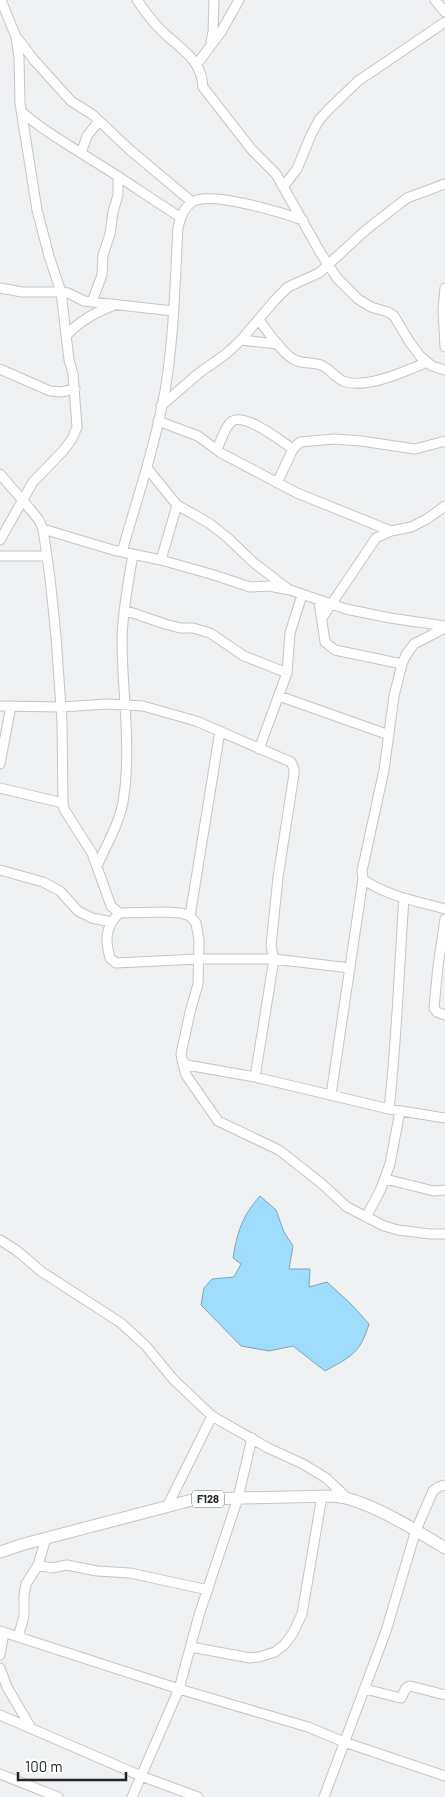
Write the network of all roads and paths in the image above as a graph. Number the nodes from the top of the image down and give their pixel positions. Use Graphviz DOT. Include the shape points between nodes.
graph roads {
  1 [pos="0,0"];
  2 [pos="137,0"];
  3 [pos="239,0"];
  4 [pos="437,0"];
  5 [pos="213,1"];
  6 [pos="445,3"];
  7 [pos="445,12"];
  8 [pos="445,22"];
  9 [pos="16,37"];
  10 [pos="210,47"];
  11 [pos="197,64"];
  12 [pos="22,112"];
  13 [pos="99,121"];
  14 [pos="81,153"];
  15 [pos="118,176"];
  16 [pos="445,184"];
  17 [pos="283,187"];
  18 [pos="192,202"];
  19 [pos="180,217"];
  20 [pos="302,220"];
  21 [pos="327,265"];
  22 [pos="0,288"];
  23 [pos="445,288"];
  24 [pos="61,292"];
  25 [pos="92,302"];
  26 [pos="112,306"];
  27 [pos="173,311"];
  28 [pos="259,320"];
  29 [pos="66,336"];
  30 [pos="242,340"];
  31 [pos="278,344"];
  32 [pos="445,347"];
  33 [pos="427,362"];
  34 [pos="0,369"];
  35 [pos="445,370"];
  36 [pos="75,389"];
  37 [pos="161,406"];
  38 [pos="158,421"];
  39 [pos="445,442"];
  40 [pos="217,449"];
  41 [pos="293,449"];
  42 [pos="147,468"];
  43 [pos="0,474"];
  44 [pos="277,483"];
  45 [pos="22,499"];
  46 [pos="177,505"];
  47 [pos="445,506"];
  48 [pos="43,529"];
  49 [pos="391,531"];
  50 [pos="0,540"];
  51 [pos="122,552"];
  52 [pos="133,555"];
  53 [pos="0,556"];
  54 [pos="47,556"];
  55 [pos="161,560"];
  56 [pos="290,590"];
  57 [pos="302,595"];
  58 [pos="319,601"];
  59 [pos="330,604"];
  60 [pos="124,610"];
  61 [pos="322,618"];
  62 [pos="445,627"];
  63 [pos="402,664"];
  64 [pos="287,673"];
  65 [pos="279,696"];
  66 [pos="126,705"];
  67 [pos="0,706"];
  68 [pos="11,706"];
  69 [pos="60,707"];
  70 [pos="220,731"];
  71 [pos="389,735"];
  72 [pos="259,749"];
  73 [pos="0,764"];
  74 [pos="0,788"];
  75 [pos="63,803"];
  76 [pos="97,866"];
  77 [pos="0,870"];
  78 [pos="363,879"];
  79 [pos="404,898"];
  80 [pos="445,909"];
  81 [pos="119,913"];
  82 [pos="190,916"];
  83 [pos="445,919"];
  84 [pos="111,922"];
  85 [pos="274,958"];
  86 [pos="198,959"];
  87 [pos="350,968"];
  88 [pos="445,1015"];
  89 [pos="182,1060"];
  90 [pos="255,1077"];
  91 [pos="331,1095"];
  92 [pos="390,1109"];
  93 [pos="400,1111"];
  94 [pos="445,1118"];
  95 [pos="384,1179"];
  96 [pos="445,1190"];
  97 [pos="366,1217"];
  98 [pos="445,1234"];
  99 [pos="0,1240"];
  100 [pos="212,1416"];
  101 [pos="252,1438"];
  102 [pos="445,1485"];
  103 [pos="322,1496"];
  104 [pos="346,1497"];
  105 [pos="238,1498"];
  106 [pos="167,1507"];
  107 [pos="416,1530"];
  108 [pos="46,1538"];
  109 [pos="445,1548"];
  110 [pos="0,1552"];
  111 [pos="38,1565"];
  112 [pos="208,1590"];
  113 [pos="2,1632"];
  114 [pos="18,1637"];
  115 [pos="191,1647"];
  116 [pos="0,1655"];
  117 [pos="0,1668"];
  118 [pos="3,1687"];
  119 [pos="365,1689"];
  120 [pos="179,1690"];
  121 [pos="445,1695"];
  122 [pos="0,1714"];
  123 [pos="31,1728"];
  124 [pos="344,1742"];
  125 [pos="0,1774"];
  126 [pos="142,1776"];
  127 [pos="445,1776"];
  128 [pos="58,1797"];
  129 [pos="132,1797"];
  130 [pos="198,1797"];
  131 [pos="324,1797"];
  1 -- 9 [label="street"];
  2 -- 11 [label="street" via="151,20"];
  3 -- 10 [label="street"];
  4 -- 6 [label="street"];
  4 -- 7 [label="street"];
  5 -- 10 [label="street" via="214,32"];
  8 -- 17 [label="street" via="358,81 328,110 311,135 297,169"];
  9 -- 12 [label="street"];
  9 -- 13 [label="street" via="71,101"];
  10 -- 11 [label="street"];
  11 -- 17 [label="street" via="203,87 252,150 276,174"];
  12 -- 14 [label="street" via="43,130"];
  12 -- 24 [label="street" via="36,210"];
  13 -- 14 [label="street" via="87,136"];
  13 -- 18 [label="street"];
  14 -- 15 [label="street"];
  15 -- 19 [label="street"];
  15 -- 25 [label="street" via="118,195 103,255 102,275"];
  16 -- 21 [label="street" via="407,198"];
  17 -- 20 [label="street"];
  18 -- 19 [label="street"];
  18 -- 20 [label="street" via="201,198 233,201"];
  19 -- 27 [label="street"];
  20 -- 21 [label="street"];
  21 -- 28 [label="street" via="320,273 288,288"];
  21 -- 33 [label="street" via="358,299 394,316 408,341"];
  22 -- 24 [label="street" via="22,292"];
  23 -- 32 [label="street"];
  24 -- 25 [label="street"];
  24 -- 29 [label="street"];
  25 -- 26 [label="street"];
  26 -- 27 [label="street"];
  26 -- 29 [label="street" via="87,318"];
  27 -- 37 [label="street"];
  28 -- 30 [label="street"];
  28 -- 31 [label="street"];
  29 -- 36 [label="street"];
  30 -- 31 [label="street"];
  30 -- 37 [label="street"];
  31 -- 33 [label="street" via="294,360 314,362 341,380 356,384 399,374"];
  33 -- 35 [label="street"];
  34 -- 36 [label="street" via="50,391"];
  36 -- 45 [label="street" via="77,428 72,439"];
  37 -- 38 [label="street"];
  38 -- 40 [label="street" via="198,436"];
  38 -- 42 [label="street"];
  39 -- 41 [label="street" via="415,449 335,439 300,442"];
  40 -- 41 [label="street" via="230,423 241,419"];
  40 -- 44 [label="street"];
  41 -- 44 [label="street"];
  42 -- 46 [label="street"];
  42 -- 51 [label="street"];
  43 -- 45 [label="street"];
  44 -- 49 [label="street"];
  45 -- 48 [label="street"];
  45 -- 50 [label="street"];
  46 -- 55 [label="street"];
  46 -- 56 [label="street" via="210,523"];
  47 -- 49 [label="street" via="411,527"];
  48 -- 51 [label="street"];
  48 -- 54 [label="street"];
  49 -- 59 [label="street" via="376,538"];
  51 -- 52 [label="street"];
  52 -- 55 [label="street"];
  52 -- 60 [label="street"];
  53 -- 54 [label="street"];
  54 -- 69 [label="street"];
  55 -- 56 [label="street" via="250,587"];
  56 -- 57 [label="street"];
  57 -- 58 [label="street"];
  57 -- 64 [label="street" via="290,633"];
  58 -- 59 [label="street"];
  58 -- 61 [label="street"];
  59 -- 61 [label="street"];
  59 -- 62 [label="street"];
  60 -- 64 [label="street" via="164,624 210,633 244,656"];
  60 -- 66 [label="street" via="122,640"];
  61 -- 63 [label="street" via="325,642 336,650"];
  62 -- 63 [label="street" via="414,644"];
  63 -- 71 [label="street"];
  64 -- 65 [label="street"];
  65 -- 71 [label="street"];
  65 -- 72 [label="street"];
  66 -- 69 [label="street"];
  66 -- 70 [label="street" via="152,708"];
  66 -- 76 [label="street" via="127,768 122,804"];
  67 -- 68 [label="street"];
  68 -- 69 [label="street"];
  68 -- 73 [label="street"];
  69 -- 75 [label="street"];
  70 -- 72 [label="street"];
  70 -- 82 [label="street"];
  71 -- 78 [label="street"];
  72 -- 85 [label="street" via="290,762 294,769 277,887 271,946"];
  74 -- 75 [label="street"];
  75 -- 76 [label="street"];
  76 -- 81 [label="street" via="111,906"];
  77 -- 84 [label="street" via="43,882 60,891 78,911"];
  78 -- 79 [label="street" via="372,886"];
  78 -- 87 [label="street"];
  79 -- 80 [label="street"];
  79 -- 92 [label="street"];
  81 -- 82 [label="street" via="165,912"];
  81 -- 84 [label="street"];
  82 -- 86 [label="street" via="196,923"];
  83 -- 88 [label="street" via="434,1008"];
  84 -- 86 [label="street" via="107,934 108,949 110,958 116,962"];
  85 -- 86 [label="street"];
  85 -- 87 [label="street"];
  85 -- 90 [label="street"];
  86 -- 89 [label="street" via="198,984"];
  87 -- 91 [label="street"];
  89 -- 90 [label="street" via="187,1064"];
  89 -- 97 [label="street" via="186,1075 218,1121 279,1150 347,1207"];
  90 -- 91 [label="street"];
  91 -- 92 [label="street"];
  92 -- 93 [label="street"];
  93 -- 94 [label="street"];
  93 -- 95 [label="street"];
  95 -- 96 [label="street" via="434,1191"];
  95 -- 97 [label="street"];
  97 -- 98 [label="street" via="398,1230"];
  99 -- 100 [label="street" via="42,1272 121,1323"];
  100 -- 101 [label="street"];
  100 -- 106 [label="street"];
  101 -- 104 [label="street" via="326,1478"];
  101 -- 105 [label="street"];
  102 -- 107 [label="street" via="434,1491"];
  103 -- 104 [label="main road, F128"];
  103 -- 105 [label="main road, F128"];
  103 -- 115 [label="street" via="302,1614 284,1645 275,1652 250,1658"];
  104 -- 107 [label="main road, F128"];
  105 -- 106 [label="main road, F128" via="192,1500"];
  105 -- 112 [label="street"];
  106 -- 108 [label="main road, F128"];
  107 -- 109 [label="main road, F128"];
  107 -- 119 [label="street"];
  108 -- 110 [label="main road, F128"];
  108 -- 111 [label="street"];
  111 -- 112 [label="street" via="51,1568 67,1565 130,1573"];
  111 -- 114 [label="street" via="26,1584 24,1616"];
  112 -- 115 [label="street"];
  113 -- 114 [label="street"];
  113 -- 116 [label="street"];
  114 -- 120 [label="street"];
  115 -- 120 [label="street"];
  117 -- 118 [label="street"];
  118 -- 123 [label="street"];
  119 -- 121 [label="street" via="401,1698 410,1686"];
  119 -- 124 [label="street"];
  120 -- 124 [label="street" via="308,1727"];
  120 -- 126 [label="street"];
  122 -- 123 [label="street"];
  123 -- 126 [label="street"];
  124 -- 127 [label="street"];
  124 -- 131 [label="street"];
  125 -- 128 [label="street"];
  126 -- 129 [label="street"];
  126 -- 130 [label="street"];
}
